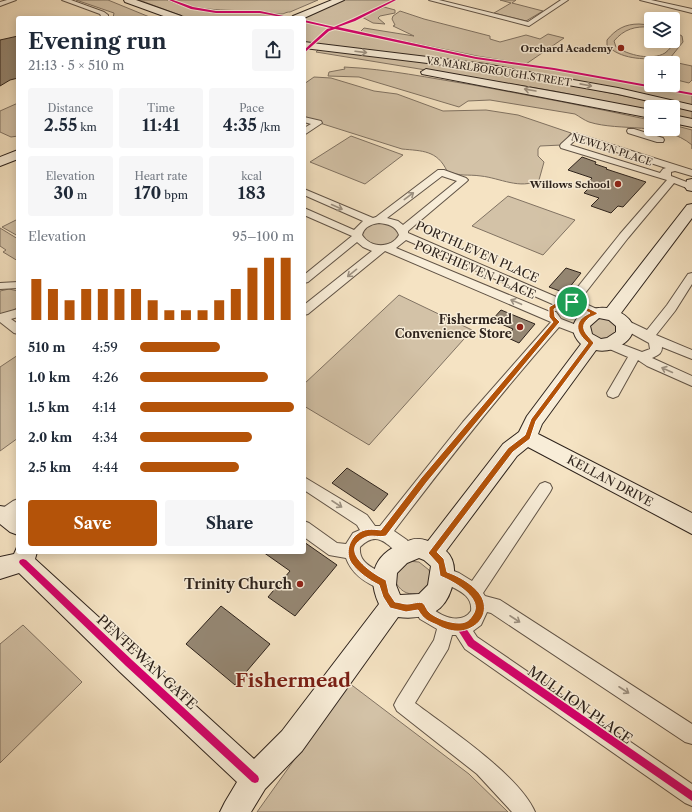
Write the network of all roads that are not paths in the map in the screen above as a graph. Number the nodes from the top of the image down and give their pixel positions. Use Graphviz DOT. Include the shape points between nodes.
graph roads {
  1 [pos="65,0"];
  2 [pos="323,0"];
  3 [pos="340,0"];
  4 [pos="432,0"];
  5 [pos="565,0"];
  6 [pos="643,0"];
  7 [pos="11,1"];
  8 [pos="124,1"];
  9 [pos="0,4"];
  10 [pos="692,11"];
  11 [pos="105,16"];
  12 [pos="156,16"];
  13 [pos="172,16"];
  14 [pos="295,16"];
  15 [pos="310,48"];
  16 [pos="400,68"];
  17 [pos="415,70"];
  18 [pos="692,108"];
  19 [pos="644,113"];
  20 [pos="306,120"];
  21 [pos="680,121"];
  22 [pos="692,124"];
  23 [pos="306,131"];
  24 [pos="631,131"];
  25 [pos="16,146"];
  26 [pos="0,154"];
  27 [pos="16,155"];
  28 [pos="644,158"];
  29 [pos="0,162"];
  30 [pos="675,168"];
  31 [pos="692,173"];
  32 [pos="669,178"];
  33 [pos="692,183"];
  34 [pos="692,187"];
  35 [pos="306,193"];
  36 [pos="692,208"];
  37 [pos="306,212"];
  38 [pos="375,221"];
  39 [pos="404,232"];
  40 [pos="357,236"];
  41 [pos="385,248"];
  42 [pos="692,276"];
  43 [pos="306,278"];
  44 [pos="566,302"];
  45 [pos="306,309"];
  46 [pos="16,313"];
  47 [pos="595,313"];
  48 [pos="1,318"];
  49 [pos="554,319"];
  50 [pos="618,319"];
  51 [pos="16,329"];
  52 [pos="652,338"];
  53 [pos="594,339"];
  54 [pos="692,355"];
  55 [pos="639,356"];
  56 [pos="692,381"];
  57 [pos="613,393"];
  58 [pos="528,437"];
  59 [pos="306,483"];
  60 [pos="545,488"];
  61 [pos="692,524"];
  62 [pos="306,529"];
  63 [pos="377,533"];
  64 [pos="407,551"];
  65 [pos="351,552"];
  66 [pos="432,553"];
  67 [pos="16,561"];
  68 [pos="443,574"];
  69 [pos="388,594"];
  70 [pos="476,598"];
  71 [pos="420,606"];
  72 [pos="453,626"];
  73 [pos="692,735"];
  74 [pos="256,779"];
  75 [pos="692,796"];
  76 [pos="235,812"];
  77 [pos="525,812"];
  1 -- 11 [label="street"];
  2 -- 14 [label="street"];
  3 -- 14 [label="street"];
  4 -- 5 [label="street" via="529,24"];
  6 -- 10 [label="street"];
  7 -- 9 [label="street"];
  8 -- 12 [label="street"];
  8 -- 13 [label="street"];
  15 -- 16 [label="street, V8 MARLBOROUGH STREET"];
  15 -- 18 [label="street, V8 MARLBOROUGH STREET, one-way" via="485,67 618,91"];
  19 -- 17 [label="street, V8 MARLBOROUGH STREET, one-way"];
  20 -- 23 [label="street" via="318,123"];
  21 -- 22 [label="street"];
  24 -- 28 [label="street, NEWLYN PLACE" via="662,139"];
  25 -- 26 [label="street"];
  27 -- 29 [label="street"];
  28 -- 30 [label="street, NEWLYN PLACE"];
  28 -- 32 [label="street, NEWLYN PLACE" via="575,136 564,146"];
  30 -- 31 [label="street, NEWLYN PLACE"];
  30 -- 32 [label="street, NEWLYN PLACE" via="666,171"];
  32 -- 34 [label="street, NEWLYN PLACE"];
  32 -- 44 [label="street" via="624,236"];
  33 -- 34 [label="street"];
  35 -- 38 [label="street, one-way"];
  36 -- 50 [label="street"];
  37 -- 40 [label="street"];
  38 -- 39 [label="street, PORTHLEVEN PLACE" via="394,223"];
  38 -- 39 [label="street, one-way" via="441,172 463,180"];
  38 -- 40 [label="street" via="360,227"];
  39 -- 41 [label="street" via="400,243"];
  39 -- 44 [label="street, PORTHLEVEN PLACE"];
  40 -- 41 [label="street, PORTHIEVEN PLACE" via="366,245"];
  40 -- 43 [label="street"];
  41 -- 45 [label="street, one-way"];
  49 -- 41 [label="street, PORTHIEVEN PLACE, one-way"];
  42 -- 52 [label="street"];
  44 -- 47 [label="street, PORTHLEVEN PLACE"];
  44 -- 49 [label="street" via="551,309"];
  46 -- 48 [label="street"];
  47 -- 50 [label="street"];
  47 -- 53 [label="street" via="580,325"];
  48 -- 51 [label="street"];
  49 -- 53 [label="street, PORTHIEVEN PLACE"];
  49 -- 63 [label="street" via="424,480"];
  50 -- 52 [label="street"];
  50 -- 53 [label="street" via="624,332 618,340"];
  52 -- 54 [label="street"];
  52 -- 55 [label="street" via="656,351"];
  53 -- 55 [label="street, PORTHIEVEN PLACE"];
  53 -- 58 [label="street" via="534,420"];
  56 -- 55 [label="street, PORTHIEVEN PLACE, one-way"];
  55 -- 57 [label="street"];
  58 -- 61 [label="street, KELLAN DRIVE"];
  58 -- 66 [label="street" via="510,450"];
  59 -- 63 [label="street, one-way" via="362,520"];
  60 -- 70 [label="street"];
  62 -- 65 [label="street" via="334,550"];
  63 -- 64 [label="street" via="398,541"];
  63 -- 65 [label="street" via="360,536"];
  64 -- 66 [label="street" via="419,548"];
  64 -- 69 [label="street" via="394,558 385,569"];
  65 -- 69 [label="street" via="354,561"];
  66 -- 68 [label="street" via="442,562"];
  67 -- 74 [label="street, PENTEWAN GATE"];
  68 -- 70 [label="street" via="454,578"];
  68 -- 71 [label="street" via="440,587 433,598"];
  69 -- 71 [label="street" via="406,608"];
  69 -- 74 [label="street" via="292,741"];
  70 -- 72 [label="street" via="479,614 472,624"];
  70 -- 73 [label="street, one-way" via="494,606"];
  71 -- 72 [label="street" via="426,616"];
  72 -- 75 [label="street, MULLION PLACE" via="471,643"];
  72 -- 77 [label="street" via="402,705 484,768 508,790"];
  74 -- 76 [label="street"];
}
